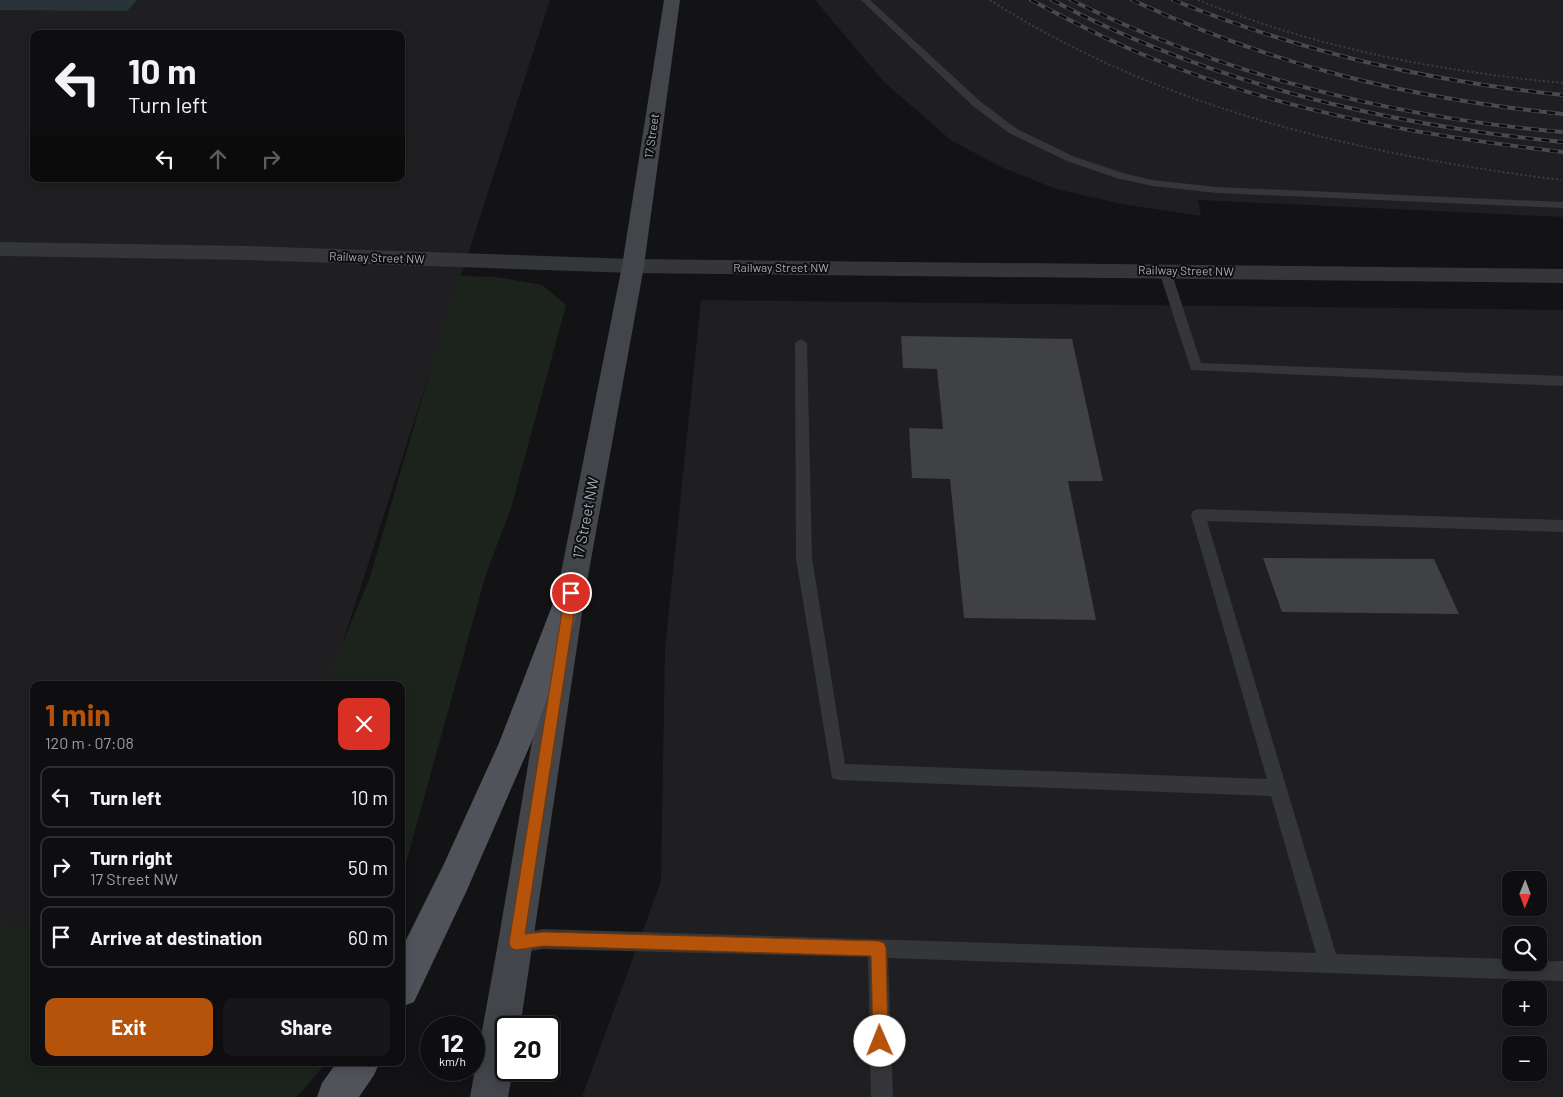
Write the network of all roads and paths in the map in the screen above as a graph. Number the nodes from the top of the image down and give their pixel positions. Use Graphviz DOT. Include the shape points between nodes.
graph roads {
  1 [pos="865,0"];
  2 [pos="990,0"];
  3 [pos="1198,0"];
  4 [pos="672,3"];
  5 [pos="1563,83"];
  6 [pos="1563,180"];
  7 [pos="1563,205"];
  8 [pos="0,249"];
  9 [pos="633,266"];
  10 [pos="1165,271"];
  11 [pos="1563,276"];
  12 [pos="801,343"];
  13 [pos="1563,382"];
  14 [pos="1563,526"];
  15 [pos="571,593"];
  16 [pos="1277,788"];
  17 [pos="516,943"];
  18 [pos="878,948"];
  19 [pos="1329,963"];
  20 [pos="1563,971"];
  21 [pos="405,981"];
  22 [pos="358,1066"];
  23 [pos="336,1097"];
  24 [pos="489,1097"];
  25 [pos="882,1097"];
  1 -- 7 [label="lane" via="977,104 1013,131 1120,176 1217,190"];
  2 -- 6 [label="path" via="1060,44 1129,75 1202,102 1396,154 1488,171"];
  3 -- 5 [label="path" via="1271,28 1339,46 1430,66"];
  4 -- 9 [label="main road, 17 Street"];
  8 -- 9 [label="street, Railway Street NW" via="248,253"];
  9 -- 10 [label="street, Railway Street NW"];
  9 -- 15 [label="main road, 17 Street NW"];
  10 -- 11 [label="street, Railway Street NW"];
  10 -- 13 [label="lane" via="1196,367"];
  12 -- 16 [label="lane" via="804,558 838,772"];
  14 -- 16 [label="lane" via="1198,515"];
  15 -- 17 [label="main road, 17 Street NW"];
  15 -- 21 [label="main road" via="515,744"];
  16 -- 19 [label="lane"];
  17 -- 18 [label="lane" via="543,939"];
  17 -- 24 [label="main road, 17 Street NW"];
  18 -- 19 [label="lane"];
  18 -- 25 [label="lane"];
  19 -- 20 [label="lane"];
  22 -- 23 [label="main road"];
}
